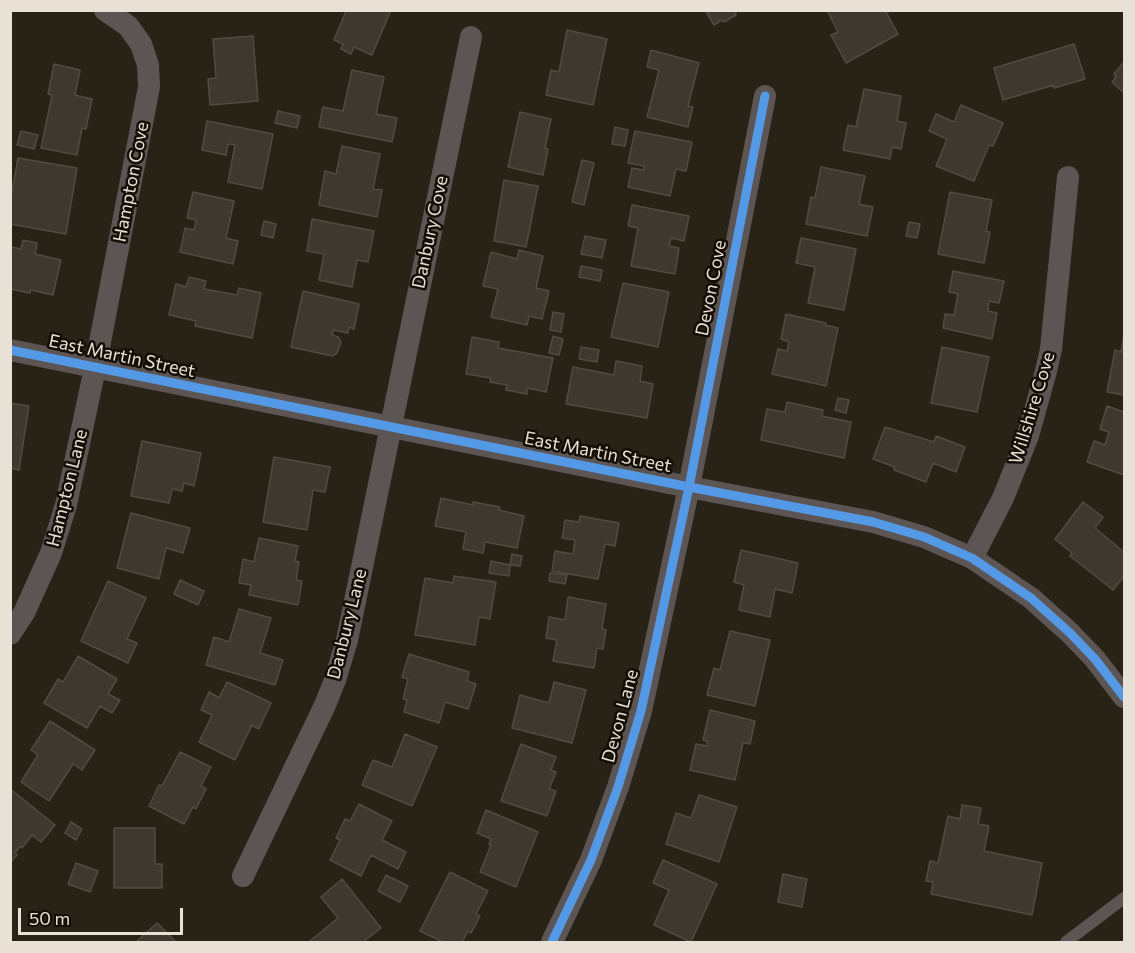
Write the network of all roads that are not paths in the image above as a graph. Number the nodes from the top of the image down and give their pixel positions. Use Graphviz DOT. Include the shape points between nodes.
graph roads {
  1 [pos="105,10"];
  2 [pos="471,37"];
  3 [pos="765,96"];
  4 [pos="1068,177"];
  5 [pos="10,350"];
  6 [pos="95,368"];
  7 [pos="389,427"];
  8 [pos="689,487"];
  9 [pos="972,558"];
  10 [pos="10,634"];
  11 [pos="1125,697"];
  12 [pos="243,876"];
  13 [pos="1125,898"];
  14 [pos="552,942"];
  15 [pos="1066,942"];
  1 -- 6 [label="street, Hampton Cove" via="128,26 141,44 148,65 149,87"];
  2 -- 7 [label="street, Danbury Cove"];
  3 -- 8 [label="street, Devon Cove"];
  4 -- 9 [label="street, Willshire Cove" via="1046,371 1028,436 1003,498"];
  5 -- 6 [label="street, East Martin Street"];
  6 -- 7 [label="street, East Martin Street"];
  6 -- 10 [label="street, Hampton Lane" via="66,505 51,553 24,614"];
  7 -- 8 [label="street, East Martin Street"];
  7 -- 12 [label="street, Danbury Lane" via="347,640 335,680"];
  8 -- 9 [label="street, East Martin Street" via="873,522 924,537"];
  8 -- 14 [label="street, Devon Lane" via="641,711 591,861"];
  9 -- 11 [label="street, East Martin Street" via="1031,597 1095,659"];
  13 -- 15 [label="lane"];
}
